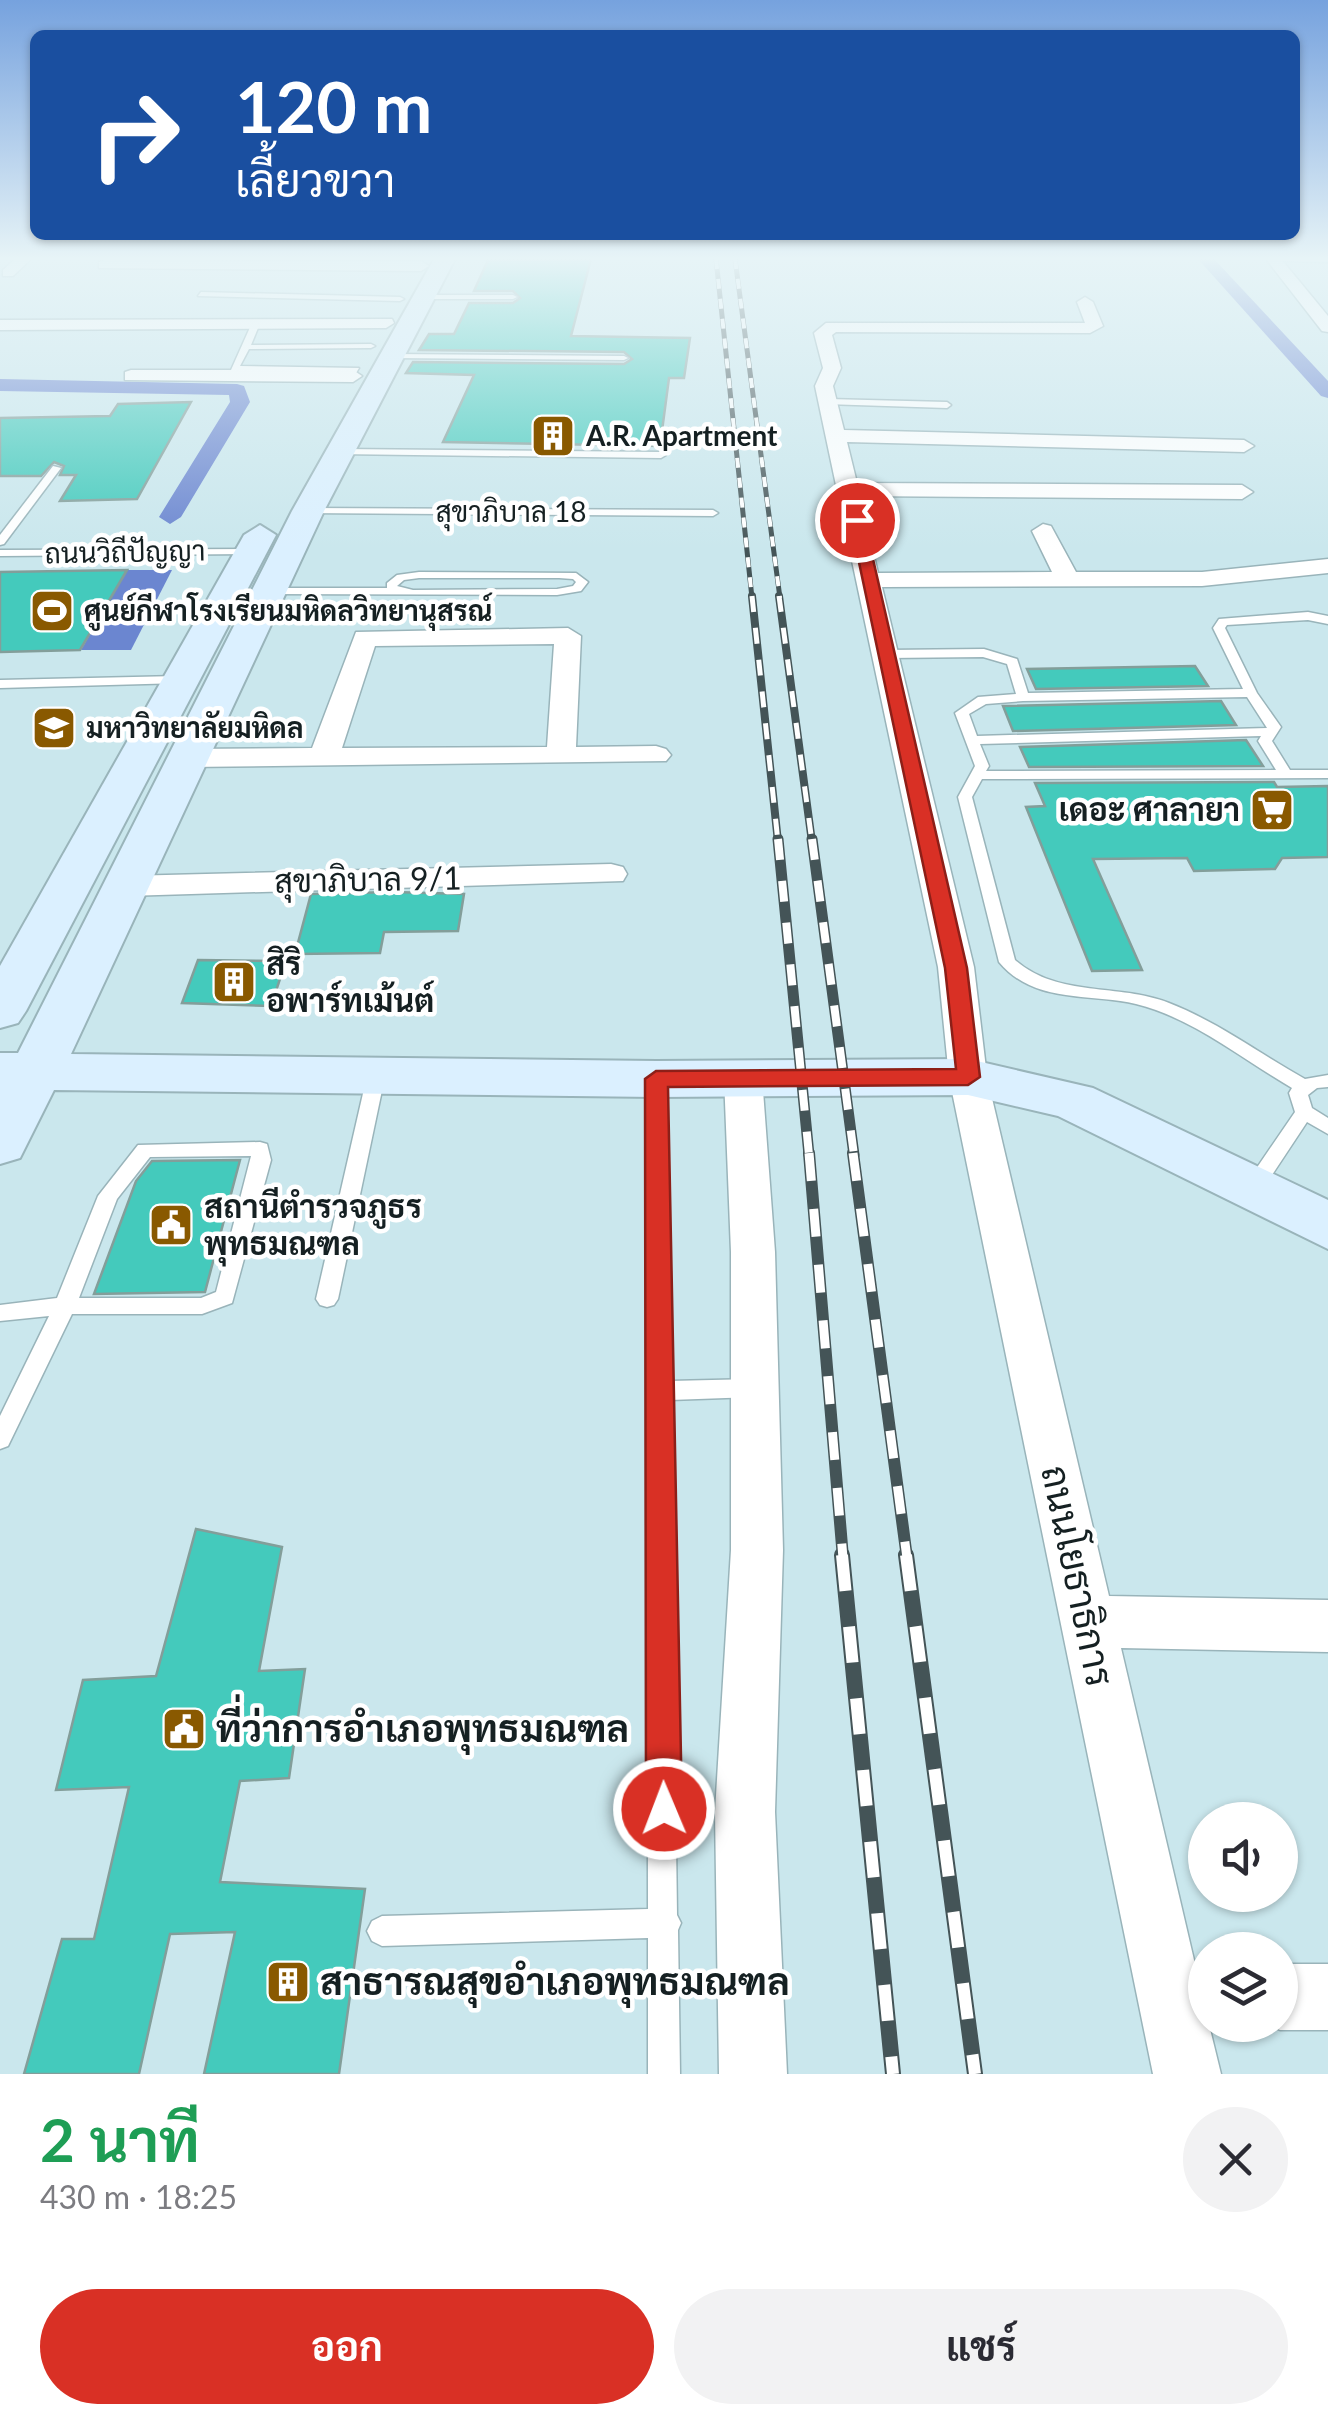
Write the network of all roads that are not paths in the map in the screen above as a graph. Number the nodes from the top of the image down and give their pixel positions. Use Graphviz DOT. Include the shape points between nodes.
graph roads {
  1 [pos="241,356"];
  2 [pos="370,356"];
  3 [pos="375,356"];
  4 [pos="593,356"];
  5 [pos="829,356"];
  6 [pos="624,358"];
  7 [pos="355,372"];
  8 [pos="131,376"];
  9 [pos="828,402"];
  10 [pos="947,405"];
  11 [pos="837,436"];
  12 [pos="328,446"];
  13 [pos="1244,446"];
  14 [pos="661,456"];
  15 [pos="56,468"];
  16 [pos="850,489"];
  17 [pos="1242,492"];
  18 [pos="308,511"];
  19 [pos="714,513"];
  20 [pos="1043,531"];
  21 [pos="0,542"];
  22 [pos="0,553"];
  23 [pos="266,561"];
  24 [pos="1328,566"];
  25 [pos="1068,579"];
  26 [pos="870,580"];
  27 [pos="394,586"];
  28 [pos="1328,620"];
  29 [pos="886,654"];
  30 [pos="178,680"];
  31 [pos="0,684"];
  32 [pos="1251,693"];
  33 [pos="1023,697"];
  34 [pos="1268,732"];
  35 [pos="972,740"];
  36 [pos="656,755"];
  37 [pos="324,756"];
  38 [pos="561,756"];
  39 [pos="186,758"];
  40 [pos="1286,774"];
  41 [pos="1328,774"];
  42 [pos="981,775"];
  43 [pos="611,874"];
  44 [pos="126,886"];
  45 [pos="10,972"];
  46 [pos="0,1011"];
  47 [pos="18,1071"];
  48 [pos="376,1076"];
  49 [pos="743,1077"];
  50 [pos="968,1077"];
  51 [pos="656,1079"];
  52 [pos="1328,1081"];
  53 [pos="1304,1086"];
  54 [pos="1304,1112"];
  55 [pos="1328,1127"];
  56 [pos="0,1144"];
  57 [pos="1253,1189"];
  58 [pos="1328,1226"];
  59 [pos="328,1300"];
  60 [pos="65,1306"];
  61 [pos="0,1314"];
  62 [pos="755,1388"];
  63 [pos="659,1390"];
  64 [pos="0,1439"];
  65 [pos="1087,1620"];
  66 [pos="1328,1626"];
  67 [pos="666,1923"];
  68 [pos="382,1931"];
  69 [pos="1188,1995"];
  70 [pos="1298,1996"];
  71 [pos="1328,1997"];
  72 [pos="664,2074"];
  73 [pos="754,2074"];
  74 [pos="1187,2074"];
  1 -- 7 [label="lane" via="234,368"];
  2 -- 7 [label="main road"];
  3 -- 12 [label="main road"];
  4 -- 6 [label="lane"];
  5 -- 9 [label="street, ถนนโยธาธิการ"];
  7 -- 8 [label="street"];
  7 -- 12 [label="main road"];
  9 -- 10 [label="lane"];
  9 -- 11 [label="street, ถนนโยธาธิการ"];
  11 -- 13 [label="street"];
  11 -- 16 [label="street, ถนนโยธาธิการ"];
  12 -- 14 [label="lane"];
  12 -- 18 [label="main road"];
  15 -- 21 [label="lane"];
  16 -- 17 [label="street"];
  16 -- 26 [label="street, ถนนโยธาธิการ"];
  18 -- 19 [label="lane, สุขาภิบาล 18"];
  18 -- 23 [label="main road"];
  20 -- 25 [label="street"];
  22 -- 23 [label="lane, ถนนวิถีปัญญา"];
  23 -- 27 [label="lane, ถนนวิถีปัญญา"];
  23 -- 30 [label="main road"];
  23 -- 39 [label="main road"];
  24 -- 25 [label="street" via="1202,579"];
  25 -- 26 [label="street"];
  26 -- 29 [label="street, ถนนโยธาธิการ"];
  27 -- 27 [label="lane" via="418,575 559,575 582,582 557,592"];
  28 -- 32 [label="lane" via="1223,622 1219,628"];
  29 -- 33 [label="lane" via="1001,655 1013,662"];
  29 -- 50 [label="street, ถนนโยธาธิการ" via="956,968"];
  30 -- 31 [label="lane"];
  30 -- 45 [label="main road"];
  32 -- 33 [label="lane"];
  32 -- 34 [label="lane" via="1274,726"];
  33 -- 35 [label="lane" via="971,704 962,713"];
  34 -- 35 [label="lane"];
  34 -- 40 [label="lane" via="1265,742"];
  35 -- 42 [label="lane"];
  36 -- 38 [label="street"];
  37 -- 38 [label="street"];
  37 -- 38 [label="street" via="365,638 568,636"];
  37 -- 39 [label="street"];
  39 -- 44 [label="main road"];
  40 -- 41 [label="lane"];
  40 -- 42 [label="lane"];
  42 -- 53 [label="lane" via="964,798 1007,962 1024,981 1056,992 1140,1000 1186,1017"];
  43 -- 44 [label="street, สุขาภิบาล 9/1"];
  44 -- 47 [label="main road"];
  45 -- 46 [label="main road"];
  47 -- 48 [label="main road"];
  47 -- 56 [label="main road"];
  48 -- 51 [label="main road"];
  48 -- 59 [label="lane"];
  49 -- 50 [label="main road"];
  49 -- 51 [label="main road"];
  49 -- 62 [label="street"];
  50 -- 57 [label="main road" via="1074,1100"];
  50 -- 65 [label="street, ถนนโยธาธิการ"];
  51 -- 63 [label="lane"];
  52 -- 53 [label="lane"];
  53 -- 54 [label="lane" via="1298,1094"];
  54 -- 55 [label="lane"];
  54 -- 57 [label="lane"];
  57 -- 58 [label="main road"];
  60 -- 60 [label="lane" via="108,1196 145,1150 260,1148 225,1297 202,1306"];
  60 -- 61 [label="lane"];
  60 -- 64 [label="lane"];
  62 -- 63 [label="lane"];
  62 -- 73 [label="street" via="757,1550 746,1812"];
  63 -- 67 [label="lane"];
  65 -- 66 [label="street"];
  65 -- 69 [label="street, ถนนโยธาธิการ"];
  67 -- 68 [label="lane"];
  67 -- 72 [label="lane"];
  69 -- 74 [label="street, ถนนโยธาธิการ"];
  70 -- 71 [label="street"];
}
